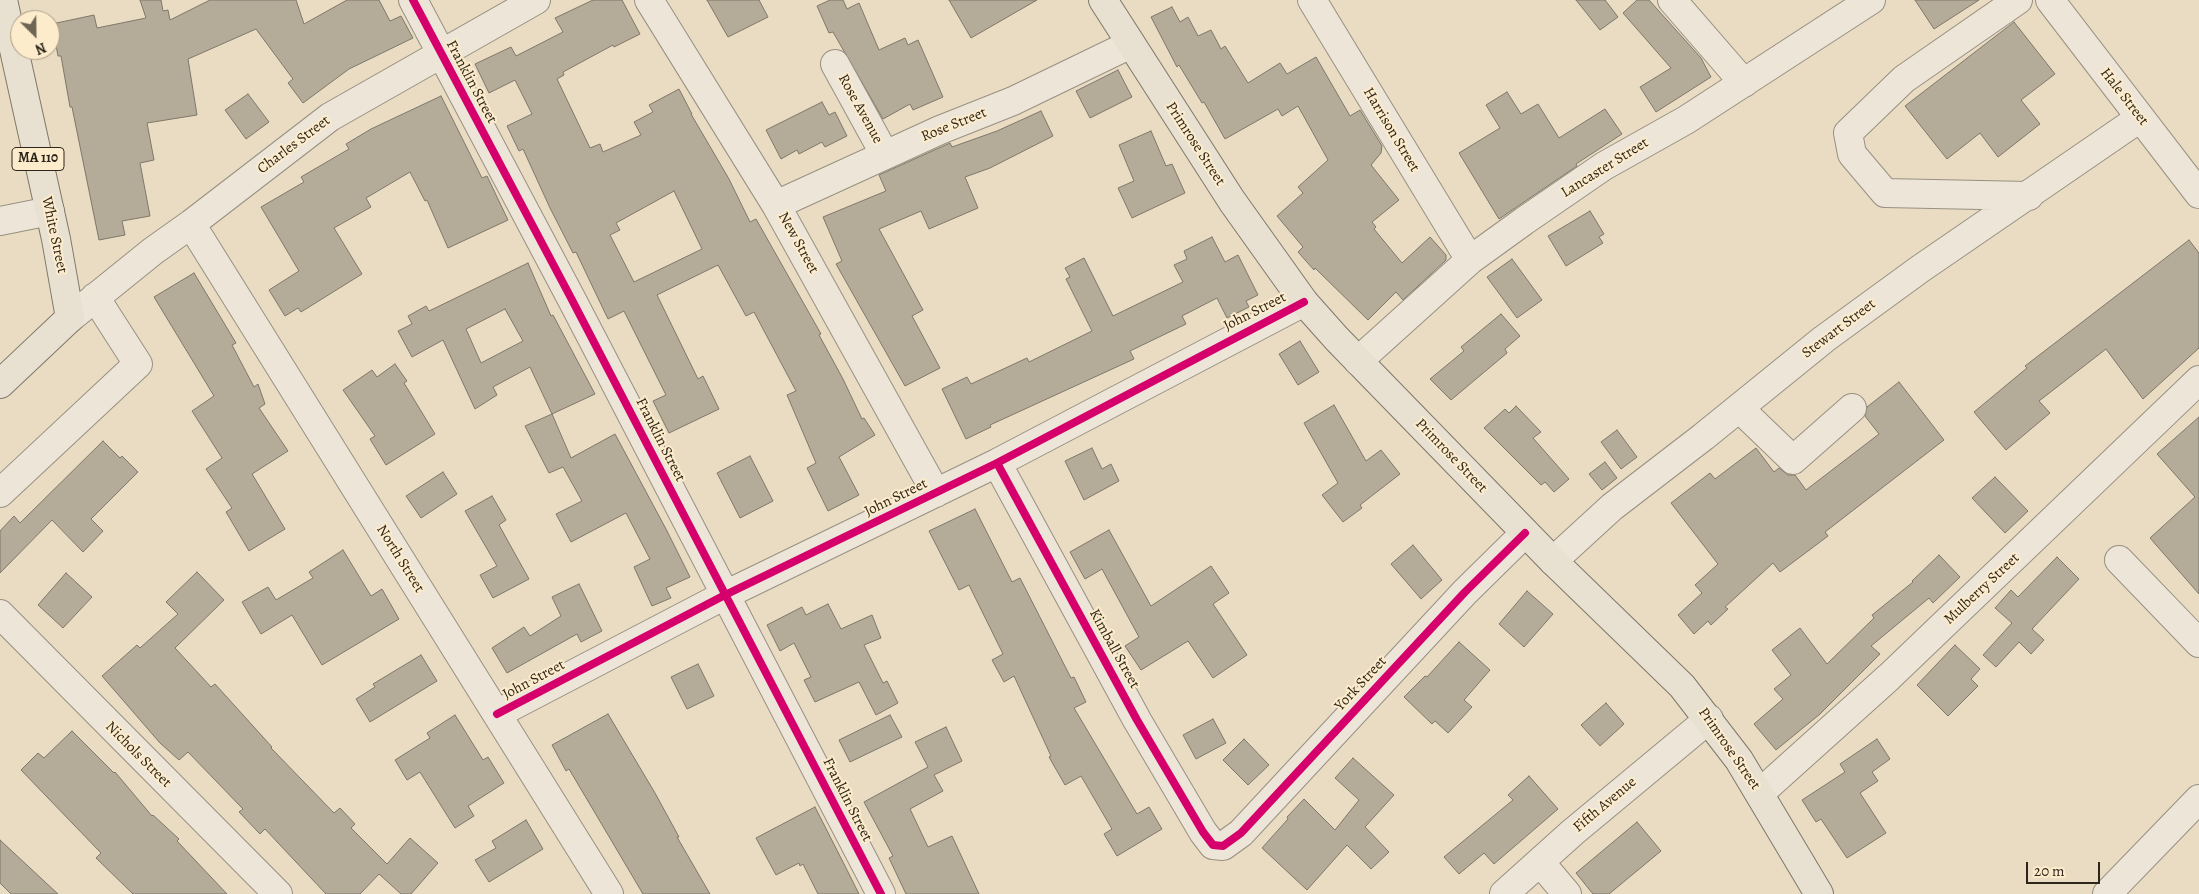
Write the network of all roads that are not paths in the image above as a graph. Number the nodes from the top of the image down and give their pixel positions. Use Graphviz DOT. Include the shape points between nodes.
graph roads {
  1 [pos="3,0"];
  2 [pos="413,0"];
  3 [pos="536,0"];
  4 [pos="648,0"];
  5 [pos="1103,0"];
  6 [pos="1312,0"];
  7 [pos="1672,0"];
  8 [pos="1871,0"];
  9 [pos="2018,0"];
  10 [pos="2050,0"];
  11 [pos="1131,44"];
  12 [pos="441,54"];
  13 [pos="835,64"];
  14 [pos="1744,83"];
  15 [pos="2140,118"];
  16 [pos="885,155"];
  17 [pos="2199,194"];
  18 [pos="2029,196"];
  19 [pos="776,205"];
  20 [pos="50,211"];
  21 [pos="0,221"];
  22 [pos="191,224"];
  23 [pos="1470,260"];
  24 [pos="96,297"];
  25 [pos="1304,302"];
  26 [pos="70,318"];
  27 [pos="1358,362"];
  28 [pos="2199,380"];
  29 [pos="0,384"];
  30 [pos="1739,408"];
  31 [pos="1852,408"];
  32 [pos="997,463"];
  33 [pos="0,493"];
  34 [pos="936,493"];
  35 [pos="1525,532"];
  36 [pos="1553,560"];
  37 [pos="2120,560"];
  38 [pos="725,595"];
  39 [pos="0,614"];
  40 [pos="2199,643"];
  41 [pos="497,714"];
  42 [pos="1709,720"];
  43 [pos="1760,793"];
  44 [pos="2199,799"];
  45 [pos="1214,845"];
  46 [pos="1540,862"];
  47 [pos="278,894"];
  48 [pos="609,894"];
  49 [pos="881,894"];
  50 [pos="1504,894"];
  51 [pos="1567,894"];
  52 [pos="1819,894"];
  53 [pos="2106,894"];
  1 -- 20 [label="main road, White Street / MA 110"];
  2 -- 12 [label="street, Franklin Street"];
  3 -- 12 [label="street, Charles Street"];
  4 -- 19 [label="street, New Street"];
  5 -- 11 [label="main road, Primrose Street"];
  6 -- 23 [label="street, Harrison Street"];
  7 -- 14 [label="street"];
  8 -- 14 [label="street, Lancaster Street"];
  9 -- 18 [label="street" via="1904,79 1848,133 1852,154 1885,193"];
  10 -- 15 [label="street, Hale Street"];
  11 -- 16 [label="street, Rose Street" via="1013,101"];
  11 -- 25 [label="main road, Primrose Street" via="1232,201"];
  12 -- 22 [label="street, Charles Street" via="330,117"];
  12 -- 38 [label="street, Franklin Street"];
  13 -- 16 [label="street, Rose Avenue"];
  14 -- 23 [label="street, Lancaster Street" via="1604,166"];
  15 -- 17 [label="street, Hale Street"];
  15 -- 18 [label="street, Stewart Street"];
  16 -- 19 [label="street, Rose Street"];
  18 -- 30 [label="street, Stewart Street" via="1920,269"];
  19 -- 34 [label="street, New Street"];
  20 -- 21 [label="street"];
  20 -- 26 [label="main road, White Street / MA 110"];
  22 -- 24 [label="street, Charles Street"];
  22 -- 41 [label="street, North Street"];
  23 -- 27 [label="street, Lancaster Street"];
  24 -- 26 [label="street, Charles Street"];
  24 -- 33 [label="street" via="138,364"];
  25 -- 27 [label="main road, Primrose Street"];
  25 -- 32 [label="street, John Street"];
  26 -- 29 [label="main road"];
  27 -- 35 [label="main road, Primrose Street"];
  28 -- 43 [label="street, Mulberry Street" via="1896,671"];
  30 -- 31 [label="street" via="1793,460"];
  30 -- 36 [label="street, Stewart Street" via="1612,506"];
  32 -- 34 [label="street, John Street"];
  32 -- 45 [label="street, Kimball Street" via="1137,720 1203,832"];
  34 -- 38 [label="street, John Street"];
  35 -- 36 [label="main road, Primrose Street"];
  35 -- 45 [label="street, York Street" via="1241,833 1223,846"];
  36 -- 42 [label="main road, Primrose Street" via="1682,686"];
  37 -- 40 [label="street"];
  38 -- 41 [label="street, John Street"];
  38 -- 49 [label="street, Franklin Street"];
  39 -- 47 [label="street, Nichols Street"];
  41 -- 48 [label="street, North Street"];
  42 -- 43 [label="main road, Primrose Street"];
  42 -- 46 [label="street, Fifth Avenue"];
  43 -- 52 [label="main road, Primrose Street"];
  44 -- 53 [label="street"];
  46 -- 50 [label="street, Fifth Avenue"];
  46 -- 51 [label="street"];
}
